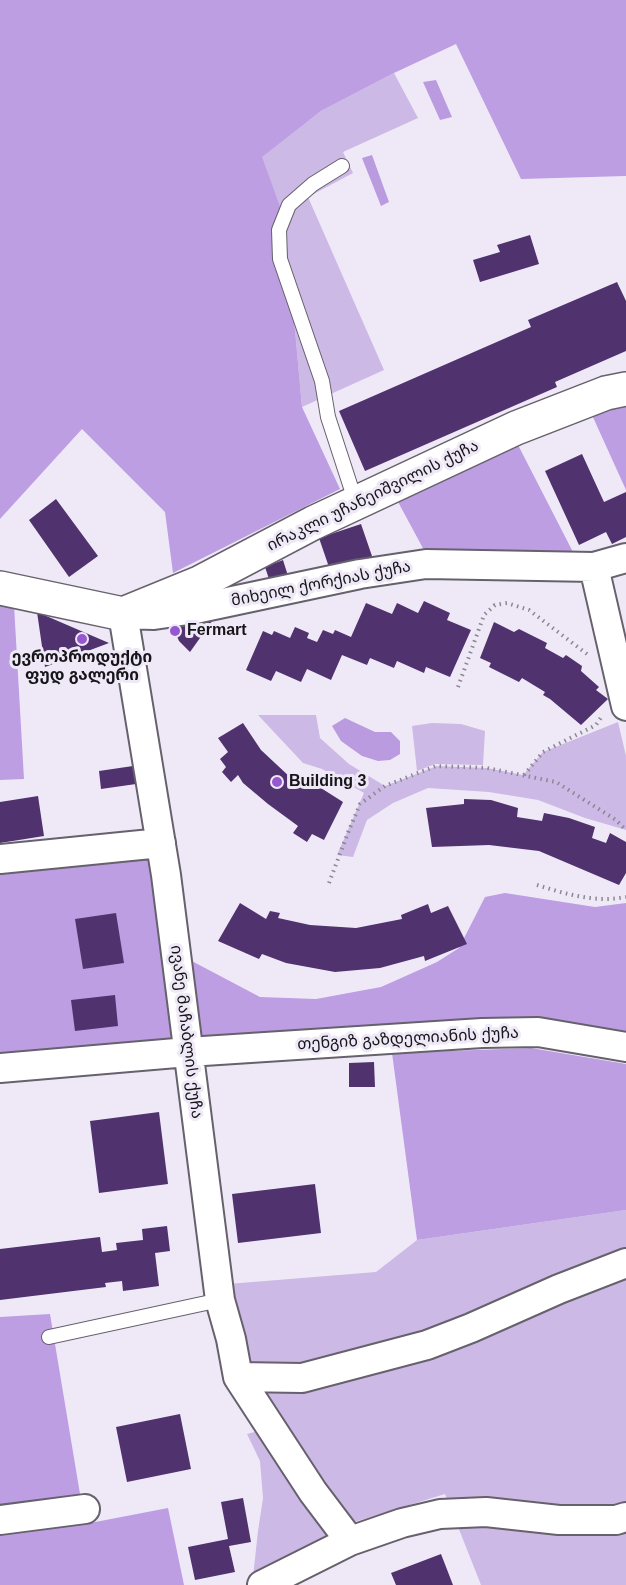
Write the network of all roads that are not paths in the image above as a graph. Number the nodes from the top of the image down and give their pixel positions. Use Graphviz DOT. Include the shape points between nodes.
graph roads {
  1 [pos="342,165"];
  2 [pos="626,389"];
  3 [pos="356,503"];
  4 [pos="626,558"];
  5 [pos="594,567"];
  6 [pos="0,588"];
  7 [pos="123,614"];
  8 [pos="616,709"];
  9 [pos="160,843"];
  10 [pos="0,859"];
  11 [pos="626,1047"];
  12 [pos="188,1052"];
  13 [pos="0,1068"];
  14 [pos="626,1263"];
  15 [pos="220,1300"];
  16 [pos="49,1337"];
  17 [pos="238,1377"];
  18 [pos="85,1509"];
  19 [pos="626,1517"];
  20 [pos="0,1520"];
  21 [pos="350,1541"];
  22 [pos="262,1585"];
  1 -- 3 [label="lane" via="289,205 279,230 280,259"];
  2 -- 3 [label="street, ირაკლი უჩანეიშვილის ქუჩა" via="516,428"];
  3 -- 7 [label="street, ირაკლი უჩანეიშვილის ქუჩა" via="199,583"];
  4 -- 5 [label="street, მიხეილ ქორქიას ქუჩა"];
  5 -- 7 [label="street, მიხეილ ქორქიას ქუჩა" via="426,564 195,609 154,615"];
  5 -- 8 [label="street"];
  6 -- 7 [label="street"];
  7 -- 9 [label="street, ივანე მაჩაბლის ქუჩა"];
  9 -- 10 [label="street"];
  9 -- 12 [label="street, ივანე მაჩაბლის ქუჩა"];
  11 -- 12 [label="street, თენგიზ გაზდელიანის ქუჩა" via="538,1032"];
  12 -- 13 [label="street, თენგიზ გაზდელიანის ქუჩა"];
  12 -- 15 [label="street, ივანე მაჩაბლის ქუჩა"];
  14 -- 17 [label="street" via="427,1345 302,1378"];
  15 -- 16 [label="lane"];
  15 -- 17 [label="street, ივანე მაჩაბლის ქუჩა"];
  17 -- 21 [label="street, ივანე მაჩაბლის ქუჩა"];
  18 -- 20 [label="street"];
  19 -- 21 [label="street" via="560,1520 486,1512 440,1514"];
  21 -- 22 [label="street"];
}
